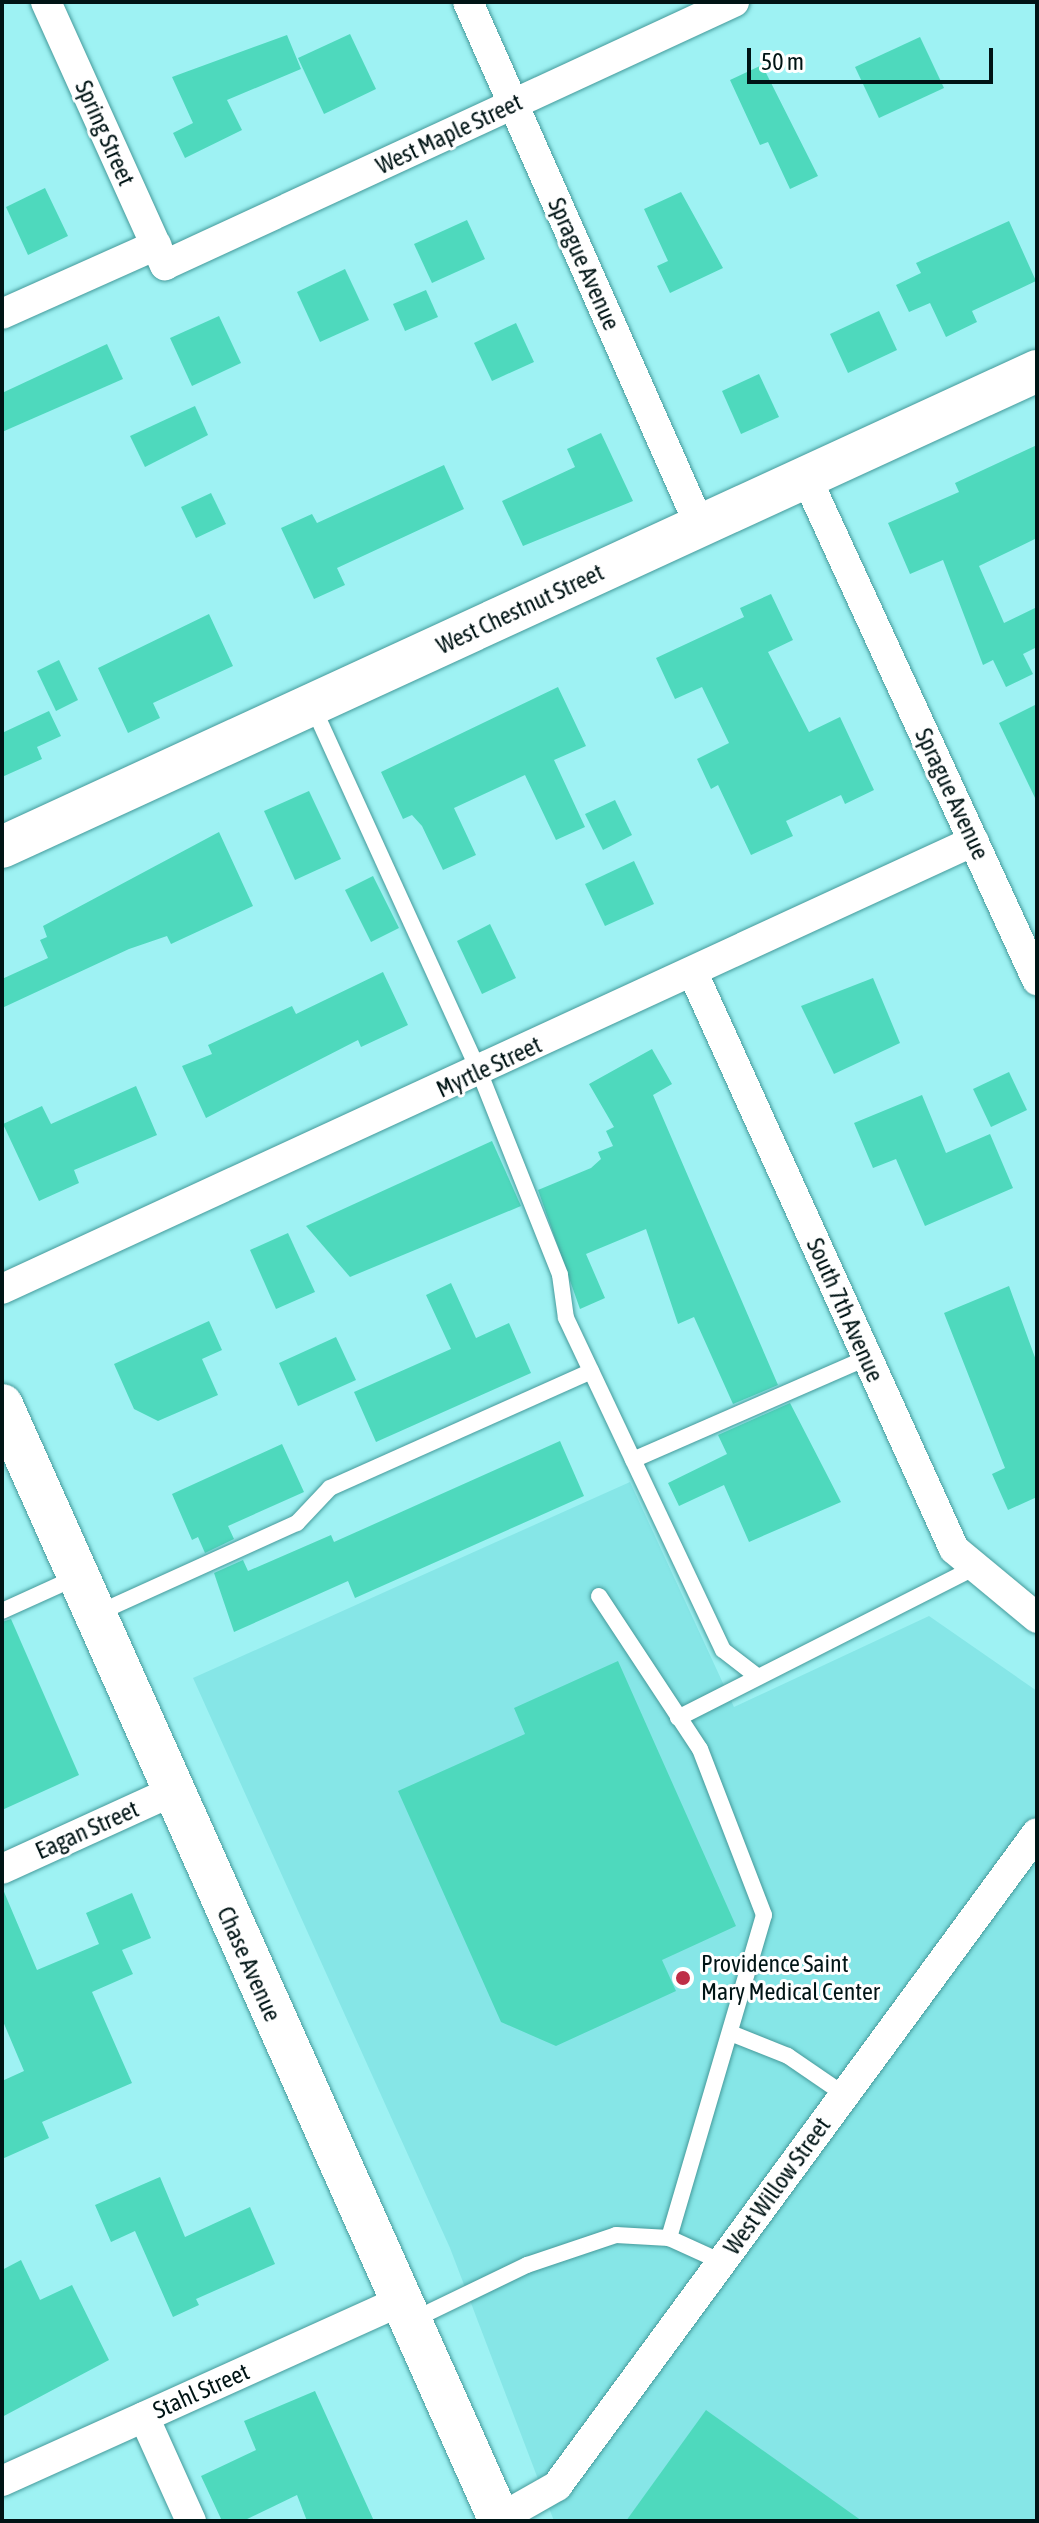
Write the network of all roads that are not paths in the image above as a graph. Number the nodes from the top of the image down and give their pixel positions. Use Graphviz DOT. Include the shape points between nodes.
graph roads {
  1 [pos="46,2"];
  2 [pos="468,2"];
  3 [pos="734,2"];
  4 [pos="514,104"];
  5 [pos="160,255"];
  6 [pos="2,314"];
  7 [pos="1037,371"];
  8 [pos="806,477"];
  9 [pos="700,526"];
  10 [pos="312,705"];
  11 [pos="974,841"];
  12 [pos="2,847"];
  13 [pos="693,973"];
  14 [pos="1037,980"];
  15 [pos="479,1071"];
  16 [pos="2,1289"];
  17 [pos="867,1358"];
  18 [pos="591,1371"];
  19 [pos="2,1405"];
  20 [pos="633,1460"];
  21 [pos="975,1567"];
  22 [pos="77,1577"];
  23 [pos="599,1596"];
  24 [pos="2,1611"];
  25 [pos="94,1615"];
  26 [pos="1037,1618"];
  27 [pos="758,1677"];
  28 [pos="678,1718"];
  29 [pos="171,1792"];
  30 [pos="1037,1833"];
  31 [pos="2,1869"];
  32 [pos="733,2034"];
  33 [pos="845,2095"];
  34 [pos="669,2238"];
  35 [pos="722,2262"];
  36 [pos="406,2311"];
  37 [pos="144,2417"];
  38 [pos="2,2481"];
  39 [pos="499,2520"];
  40 [pos="191,2521"];
  1 -- 5 [label="street, Spring Street"];
  2 -- 4 [label="street, Sprague Avenue"];
  3 -- 4 [label="street, West Maple Street"];
  4 -- 5 [label="street, West Maple Street"];
  4 -- 9 [label="street, Sprague Avenue"];
  5 -- 6 [label="street, West Maple Street"];
  7 -- 8 [label="street, West Chestnut Street"];
  8 -- 9 [label="street, West Chestnut Street"];
  8 -- 11 [label="street, Sprague Avenue"];
  9 -- 10 [label="street, West Chestnut Street"];
  10 -- 12 [label="street, West Chestnut Street"];
  10 -- 15 [label="lane"];
  11 -- 13 [label="street, Myrtle Street"];
  11 -- 14 [label="street, Sprague Avenue"];
  13 -- 15 [label="street, Myrtle Street"];
  13 -- 17 [label="street, South 7th Avenue"];
  15 -- 16 [label="street, Myrtle Street"];
  15 -- 18 [label="lane" via="560,1275 566,1318"];
  17 -- 20 [label="lane"];
  17 -- 21 [label="street, South 7th Avenue" via="954,1549"];
  18 -- 20 [label="lane"];
  18 -- 25 [label="lane" via="330,1488 297,1523"];
  19 -- 22 [label="street, Chase Avenue"];
  20 -- 27 [label="lane" via="723,1650"];
  21 -- 26 [label="street, South 7th Avenue"];
  21 -- 27 [label="lane"];
  22 -- 24 [label="lane"];
  22 -- 25 [label="street, Chase Avenue"];
  23 -- 28 [label="lane"];
  25 -- 29 [label="street, Chase Avenue"];
  27 -- 28 [label="lane"];
  28 -- 32 [label="lane" via="700,1749 735,1827 764,1915"];
  29 -- 31 [label="street, Eagan Street"];
  29 -- 36 [label="street, Chase Avenue"];
  30 -- 33 [label="street, West Willow Street"];
  32 -- 33 [label="lane" via="788,2056"];
  32 -- 34 [label="lane"];
  33 -- 35 [label="street, West Willow Street"];
  34 -- 35 [label="lane"];
  34 -- 36 [label="lane" via="616,2235 575,2246"];
  35 -- 39 [label="street, West Willow Street" via="557,2486"];
  36 -- 37 [label="street, Stahl Street"];
  36 -- 39 [label="street, Chase Avenue"];
  37 -- 38 [label="street, Stahl Street"];
  37 -- 40 [label="street"];
}
